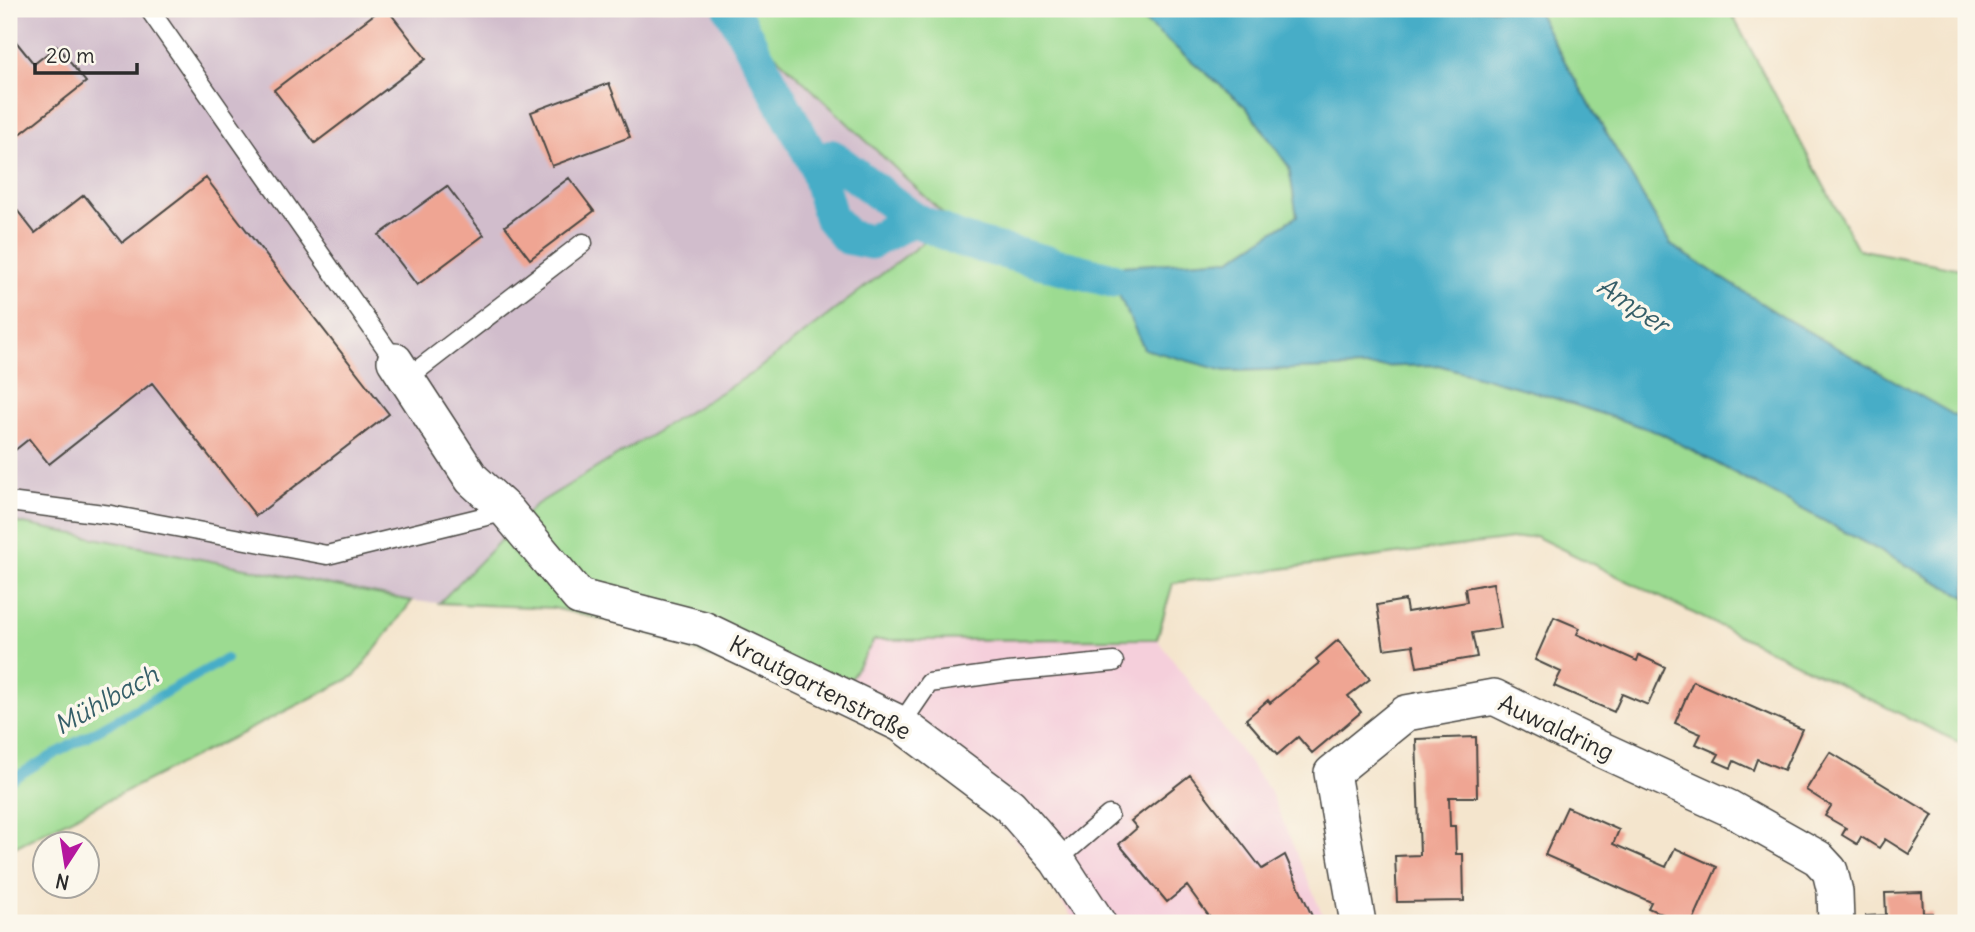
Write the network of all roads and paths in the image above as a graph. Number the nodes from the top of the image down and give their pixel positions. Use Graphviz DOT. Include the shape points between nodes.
graph roads {
  1 [pos="149,9"];
  2 [pos="583,243"];
  3 [pos="400,370"];
  4 [pos="9,502"];
  5 [pos="506,511"];
  6 [pos="1114,662"];
  7 [pos="901,724"];
  8 [pos="1109,815"];
  9 [pos="1057,860"];
  10 [pos="1098,923"];
  11 [pos="1358,923"];
  12 [pos="1836,923"];
  1 -- 3 [label="lane"];
  2 -- 3 [label="lane"];
  3 -- 5 [label="street, Krautgartenstraße" via="472,479"];
  4 -- 5 [label="lane" via="111,515 327,555"];
  5 -- 7 [label="street, Krautgartenstraße" via="579,597 703,629"];
  6 -- 7 [label="lane" via="929,683"];
  7 -- 9 [label="street, Krautgartenstraße" via="1010,806"];
  8 -- 9 [label="lane"];
  9 -- 10 [label="street, Krautgartenstraße"];
  11 -- 12 [label="street, Auwaldring" via="1332,773 1406,713 1494,697 1728,808 1818,858 1830,871"];
}
